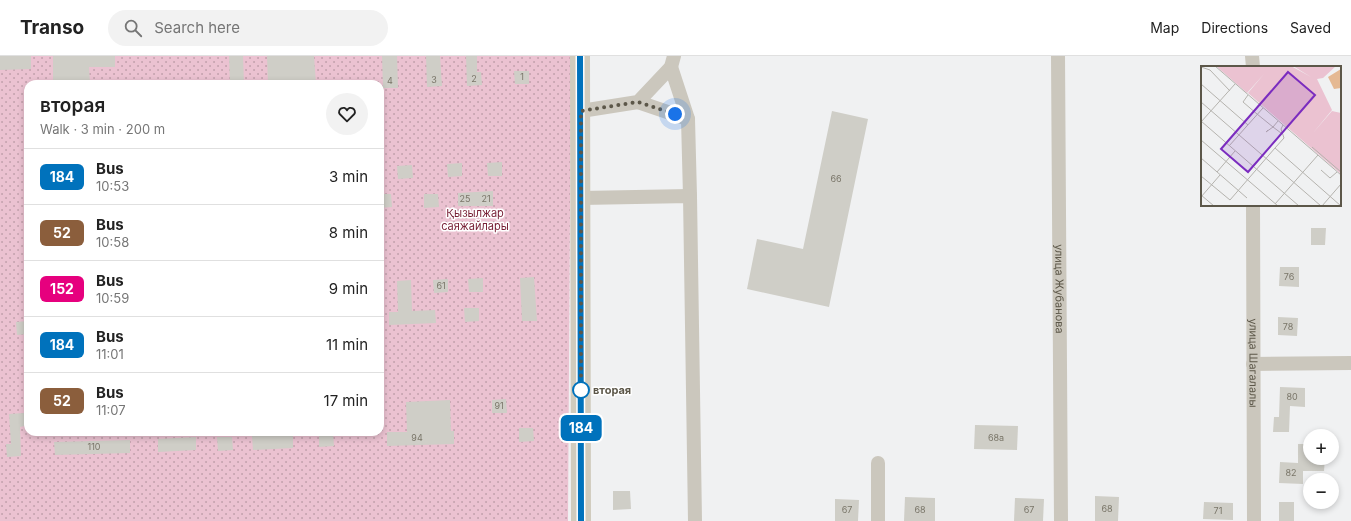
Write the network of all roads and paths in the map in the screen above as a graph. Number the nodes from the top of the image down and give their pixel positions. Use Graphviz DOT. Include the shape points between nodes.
graph roads {
  1 [pos="580,56"];
  2 [pos="1058,56"];
  3 [pos="673,61"];
  4 [pos="638,102"];
  5 [pos="581,111"];
  6 [pos="688,119"];
  7 [pos="690,196"];
  8 [pos="581,198"];
  9 [pos="1253,206"];
  10 [pos="1351,363"];
  11 [pos="1253,364"];
  12 [pos="878,464"];
  13 [pos="581,521"];
  14 [pos="695,521"];
  15 [pos="878,521"];
  16 [pos="1061,521"];
  17 [pos="1254,521"];
  1 -- 5 [label="main road"];
  2 -- 16 [label="street, улица Жубанова"];
  3 -- 4 [label="street"];
  3 -- 6 [label="street"];
  4 -- 5 [label="street"];
  4 -- 6 [label="street"];
  5 -- 8 [label="main road"];
  6 -- 7 [label="street"];
  7 -- 8 [label="street"];
  7 -- 14 [label="street"];
  8 -- 13 [label="main road"];
  9 -- 11 [label="street, улица Шагалалы"];
  10 -- 11 [label="street"];
  11 -- 17 [label="street, улица Шагалалы"];
  12 -- 15 [label="street"];
}
